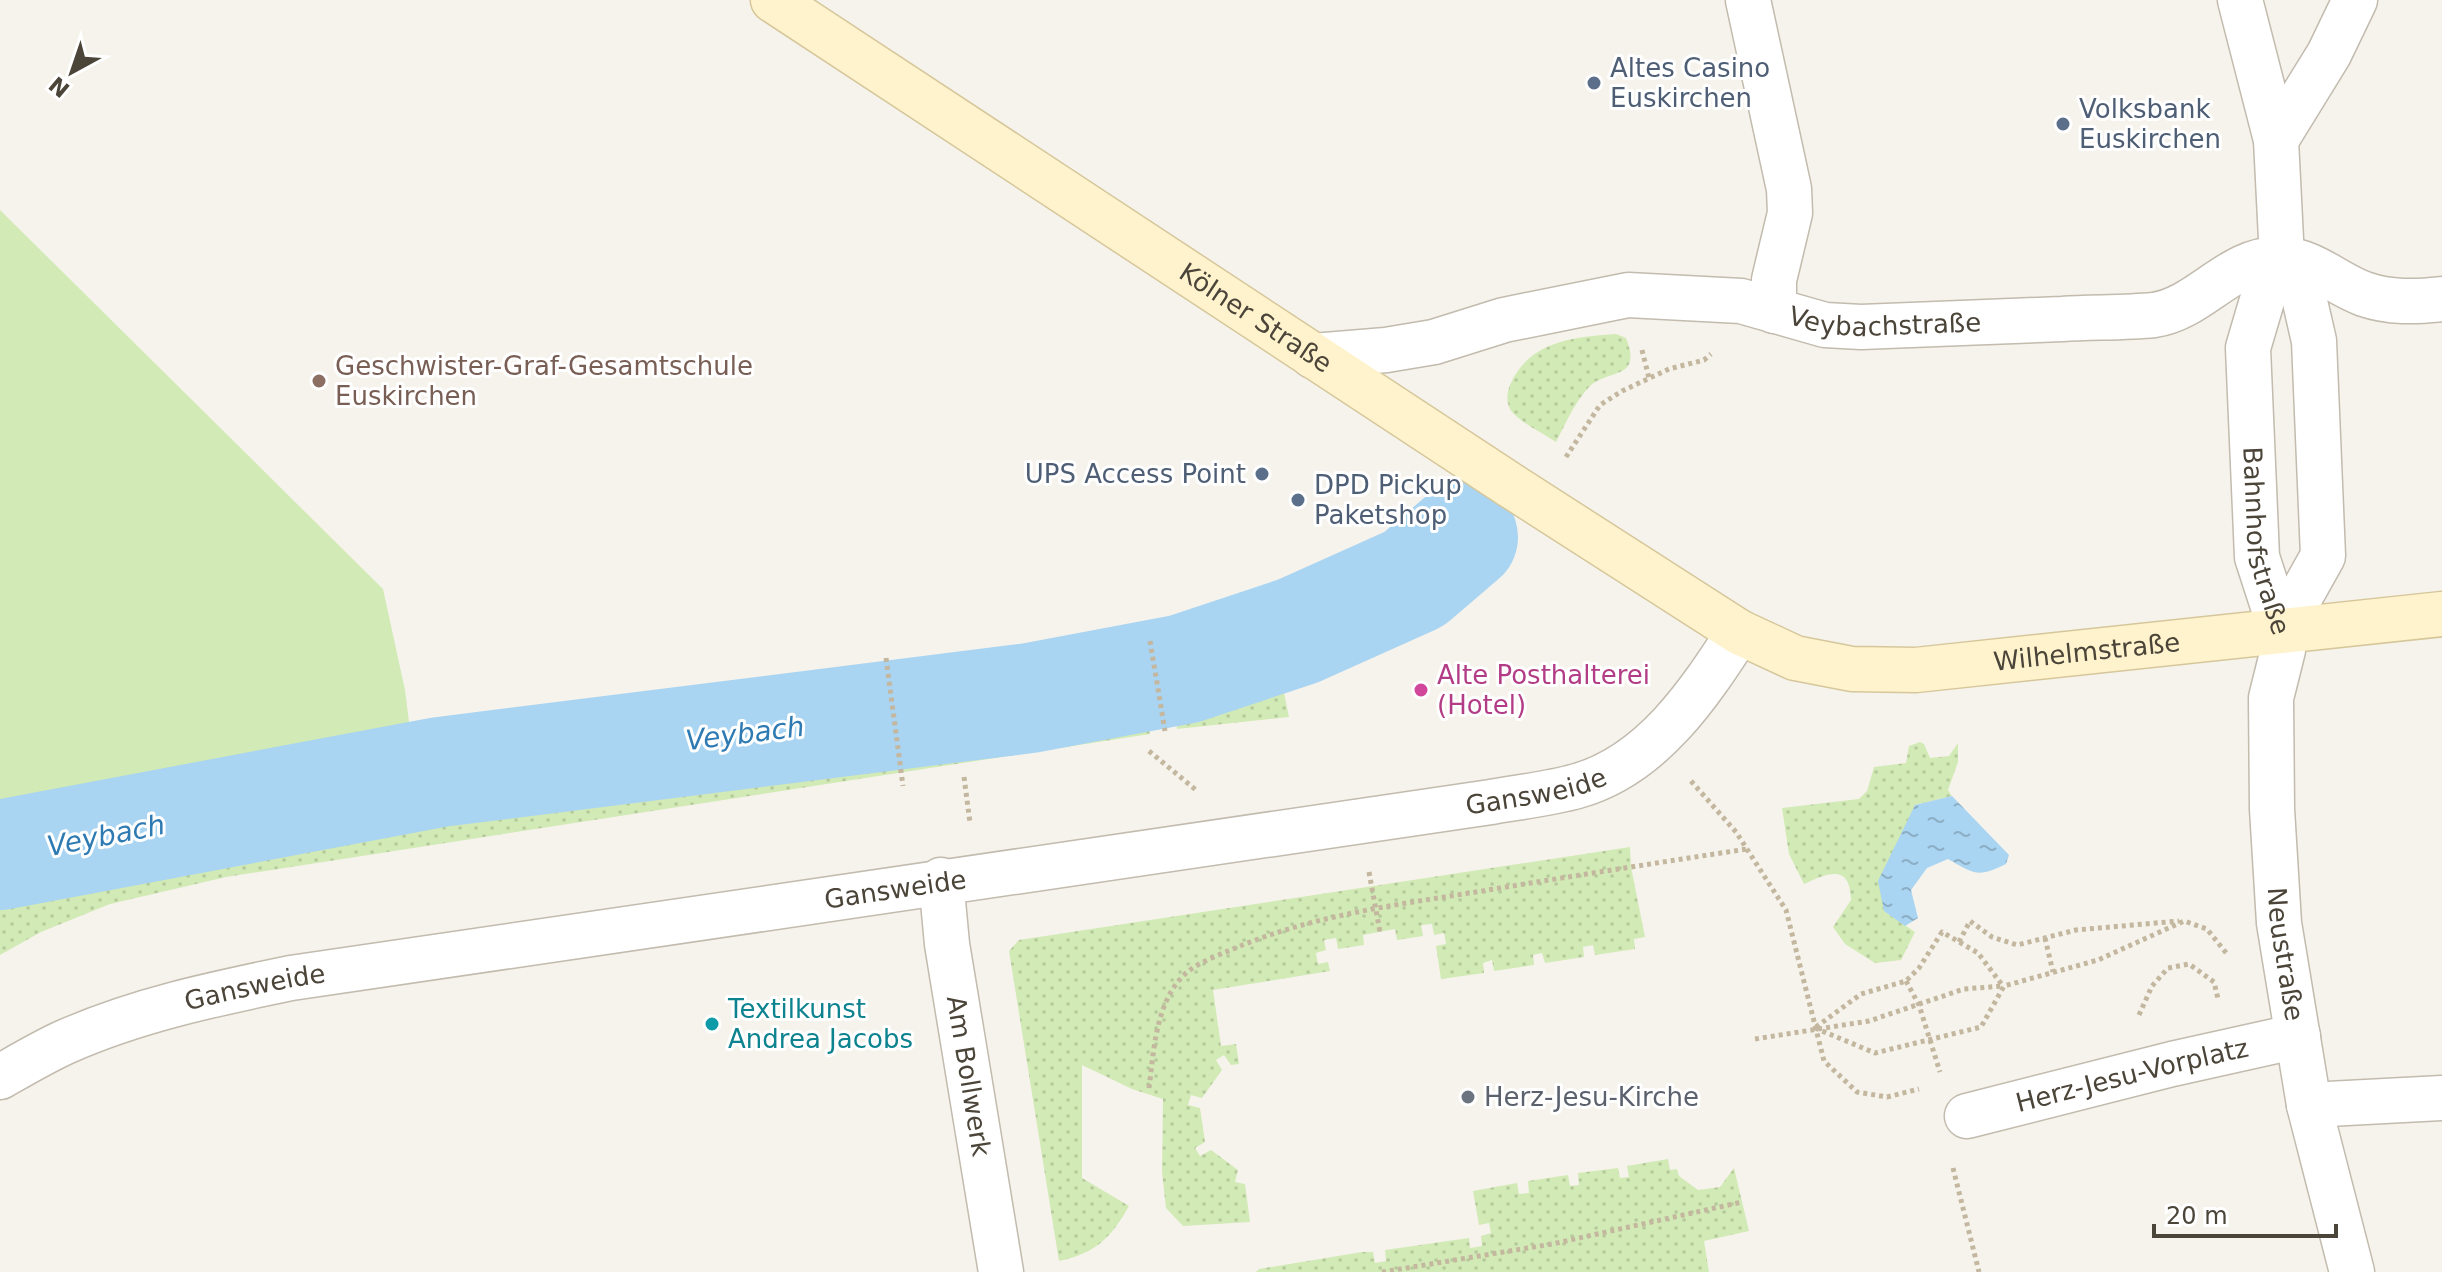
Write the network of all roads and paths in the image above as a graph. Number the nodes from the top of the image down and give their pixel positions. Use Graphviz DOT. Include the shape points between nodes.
graph roads {
  1 [pos="773,0"];
  2 [pos="1748,0"];
  3 [pos="2240,0"];
  4 [pos="2355,0"];
  5 [pos="2276,140"];
  6 [pos="2282,259"];
  7 [pos="2442,299"];
  8 [pos="1774,311"];
  9 [pos="1313,356"];
  10 [pos="1669,369"];
  11 [pos="1572,446"];
  12 [pos="2442,614"];
  13 [pos="2281,631"];
  14 [pos="1739,632"];
  15 [pos="1150,641"];
  16 [pos="886,658"];
  17 [pos="1165,731"];
  18 [pos="1690,780"];
  19 [pos="903,786"];
  20 [pos="1747,849"];
  21 [pos="941,880"];
  22 [pos="1372,885"];
  23 [pos="1375,908"];
  24 [pos="2184,921"];
  25 [pos="1380,932"];
  26 [pos="2045,938"];
  27 [pos="1959,942"];
  28 [pos="2221,946"];
  29 [pos="2053,972"];
  30 [pos="2004,986"];
  31 [pos="2135,1021"];
  32 [pos="1815,1028"];
  33 [pos="2298,1036"];
  34 [pos="1755,1039"];
  35 [pos="2207,1058"];
  36 [pos="0,1077"];
  37 [pos="1929,1086"];
  38 [pos="1149,1088"];
  39 [pos="2442,1098"];
  40 [pos="2309,1105"];
  41 [pos="1967,1116"];
  42 [pos="1742,1202"];
  43 [pos="1001,1272"];
  44 [pos="1382,1272"];
  45 [pos="2352,1272"];
  1 -- 9 [label="street, Kölner Straße"];
  2 -- 8 [label="street" via="1789,189"];
  3 -- 5 [label="street, Bahnhofstraße"];
  4 -- 5 [label="street"];
  5 -- 6 [label="street, Bahnhofstraße"];
  6 -- 7 [label="street" via="2384,299"];
  6 -- 8 [label="street, Veybachstraße" via="2234,271 2156,314 1861,327 1825,325"];
  6 -- 13 [label="street, Bahnhofstraße" via="2263,297 2248,348 2257,557"];
  6 -- 13 [label="street, Bahnhofstraße" via="2303,293 2314,341 2323,556"];
  8 -- 9 [label="street, Veybachstraße" via="1741,301 1628,295 1504,320 1434,342"];
  9 -- 14 [label="street, Kölner Straße"];
  10 -- 11 [label="path" via="1600,405"];
  12 -- 13 [label="street, Wilhelmstraße"];
  13 -- 14 [label="street, Wilhelmstraße" via="1916,670 1852,669 1795,658"];
  13 -- 33 [label="street, Neustraße" via="2283,650 2271,698 2272,809 2279,923"];
  14 -- 21 [label="street, Gansweide" via="1705,685 1658,738 1606,775 1576,786"];
  15 -- 17 [label="path"];
  16 -- 19 [label="path"];
  18 -- 20 [label="path"];
  20 -- 23 [label="path"];
  20 -- 32 [label="path" via="1786,910"];
  21 -- 36 [label="street, Gansweide" via="277,980 116,1021"];
  21 -- 43 [label="street, Am Bollwerk"];
  22 -- 23 [label="path"];
  23 -- 25 [label="path"];
  23 -- 38 [label="path" via="1258,939 1189,971 1174,986 1163,1011"];
  24 -- 26 [label="path" via="2076,930"];
  24 -- 28 [label="path" via="2207,929"];
  24 -- 29 [label="path" via="2098,960"];
  26 -- 27 [label="path" via="2017,945 1992,937 1970,921"];
  26 -- 29 [label="path"];
  27 -- 30 [label="path" via="1978,953"];
  27 -- 32 [label="path" via="1942,932 1906,981 1861,994"];
  29 -- 30 [label="path"];
  30 -- 32 [label="path" via="1964,989 1869,1021"];
  30 -- 32 [label="path" via="1981,1027 1875,1053"];
  31 -- 35 [label="path" via="2152,986 2168,968 2189,964 2214,982 2220,1007"];
  32 -- 34 [label="path"];
  32 -- 37 [label="path" via="1824,1061 1857,1092 1887,1097"];
  33 -- 35 [label="street, Herz-Jesu-Vorplatz"];
  33 -- 40 [label="street, Neustraße"];
  35 -- 41 [label="street, Herz-Jesu-Vorplatz"];
  39 -- 40 [label="street"];
  40 -- 45 [label="street, Neustraße"];
  42 -- 44 [label="path" via="1552,1244"];
}
